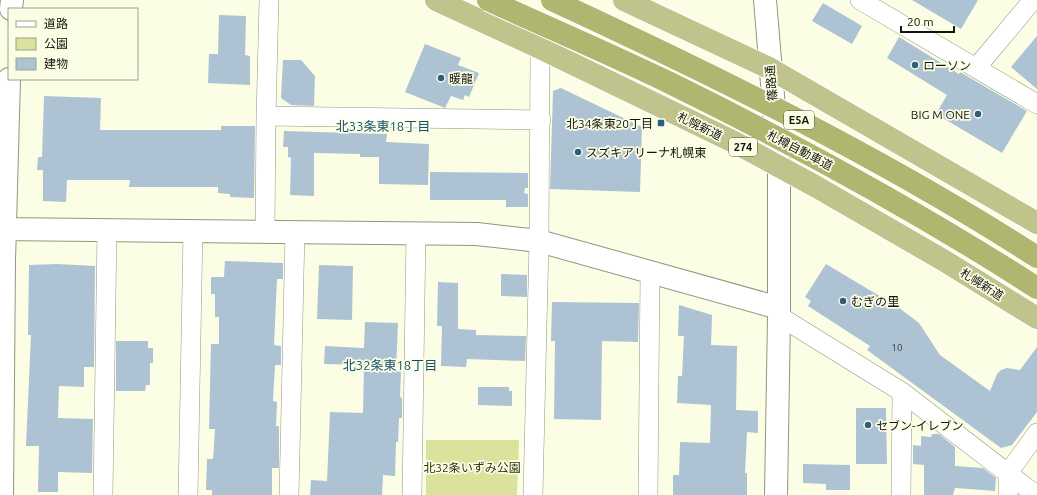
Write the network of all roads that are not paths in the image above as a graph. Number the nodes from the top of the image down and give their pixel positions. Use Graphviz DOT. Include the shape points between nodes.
graph roads {
  1 [pos="269,0"];
  2 [pos="436,0"];
  3 [pos="488,0"];
  4 [pos="552,0"];
  5 [pos="624,0"];
  6 [pos="765,0"];
  7 [pos="860,0"];
  8 [pos="1033,0"];
  9 [pos="540,48"];
  10 [pos="769,68"];
  11 [pos="976,68"];
  12 [pos="9,80"];
  13 [pos="1037,104"];
  14 [pos="266,116"];
  15 [pos="541,120"];
  16 [pos="779,167"];
  17 [pos="1035,216"];
  18 [pos="2,229"];
  19 [pos="107,230"];
  20 [pos="192,231"];
  21 [pos="265,231"];
  22 [pos="295,232"];
  23 [pos="416,233"];
  24 [pos="539,241"];
  25 [pos="1037,257"];
  26 [pos="650,272"];
  27 [pos="1037,288"];
  28 [pos="779,312"];
  29 [pos="1037,318"];
  30 [pos="902,392"];
  31 [pos="1037,433"];
  32 [pos="1,456"];
  33 [pos="1008,473"];
  34 [pos="2,495"];
  35 [pos="104,495"];
  36 [pos="188,495"];
  37 [pos="289,495"];
  38 [pos="412,495"];
  39 [pos="533,495"];
  40 [pos="648,495"];
  41 [pos="776,495"];
  42 [pos="901,495"];
  43 [pos="1008,495"];
  44 [pos="1036,495"];
  1 -- 14 [label="street"];
  2 -- 9 [label="highway, 札幌新道 / 274"];
  3 -- 27 [label="highway, 札樽自動車道 / E5A, bridge" via="670,83 865,184"];
  4 -- 25 [label="highway, E5A, bridge" via="681,59 879,162"];
  5 -- 10 [label="highway"];
  6 -- 10 [label="street, 篠路通"];
  7 -- 11 [label="street"];
  8 -- 11 [label="street"];
  9 -- 15 [label="street"];
  9 -- 16 [label="highway, 札幌新道 / 274" via="734,142"];
  10 -- 16 [label="street, 篠路通"];
  10 -- 17 [label="highway"];
  11 -- 13 [label="street"];
  12 -- 18 [label="street"];
  14 -- 15 [label="street"];
  14 -- 21 [label="street"];
  15 -- 24 [label="street"];
  16 -- 28 [label="street, 篠路通"];
  16 -- 29 [label="highway, 札幌新道 / 274" via="936,256"];
  18 -- 19 [label="street"];
  18 -- 32 [label="street"];
  19 -- 20 [label="street"];
  19 -- 35 [label="street"];
  20 -- 21 [label="street"];
  20 -- 36 [label="street"];
  21 -- 22 [label="street"];
  22 -- 23 [label="street"];
  22 -- 37 [label="street"];
  23 -- 24 [label="street" via="477,234"];
  23 -- 38 [label="street"];
  24 -- 26 [label="street"];
  24 -- 39 [label="street"];
  26 -- 28 [label="street"];
  26 -- 40 [label="street"];
  28 -- 30 [label="street"];
  28 -- 41 [label="street, 篠路通"];
  30 -- 33 [label="street"];
  30 -- 42 [label="street"];
  31 -- 33 [label="street"];
  32 -- 34 [label="street"];
  33 -- 43 [label="street"];
  33 -- 44 [label="street"];
}
